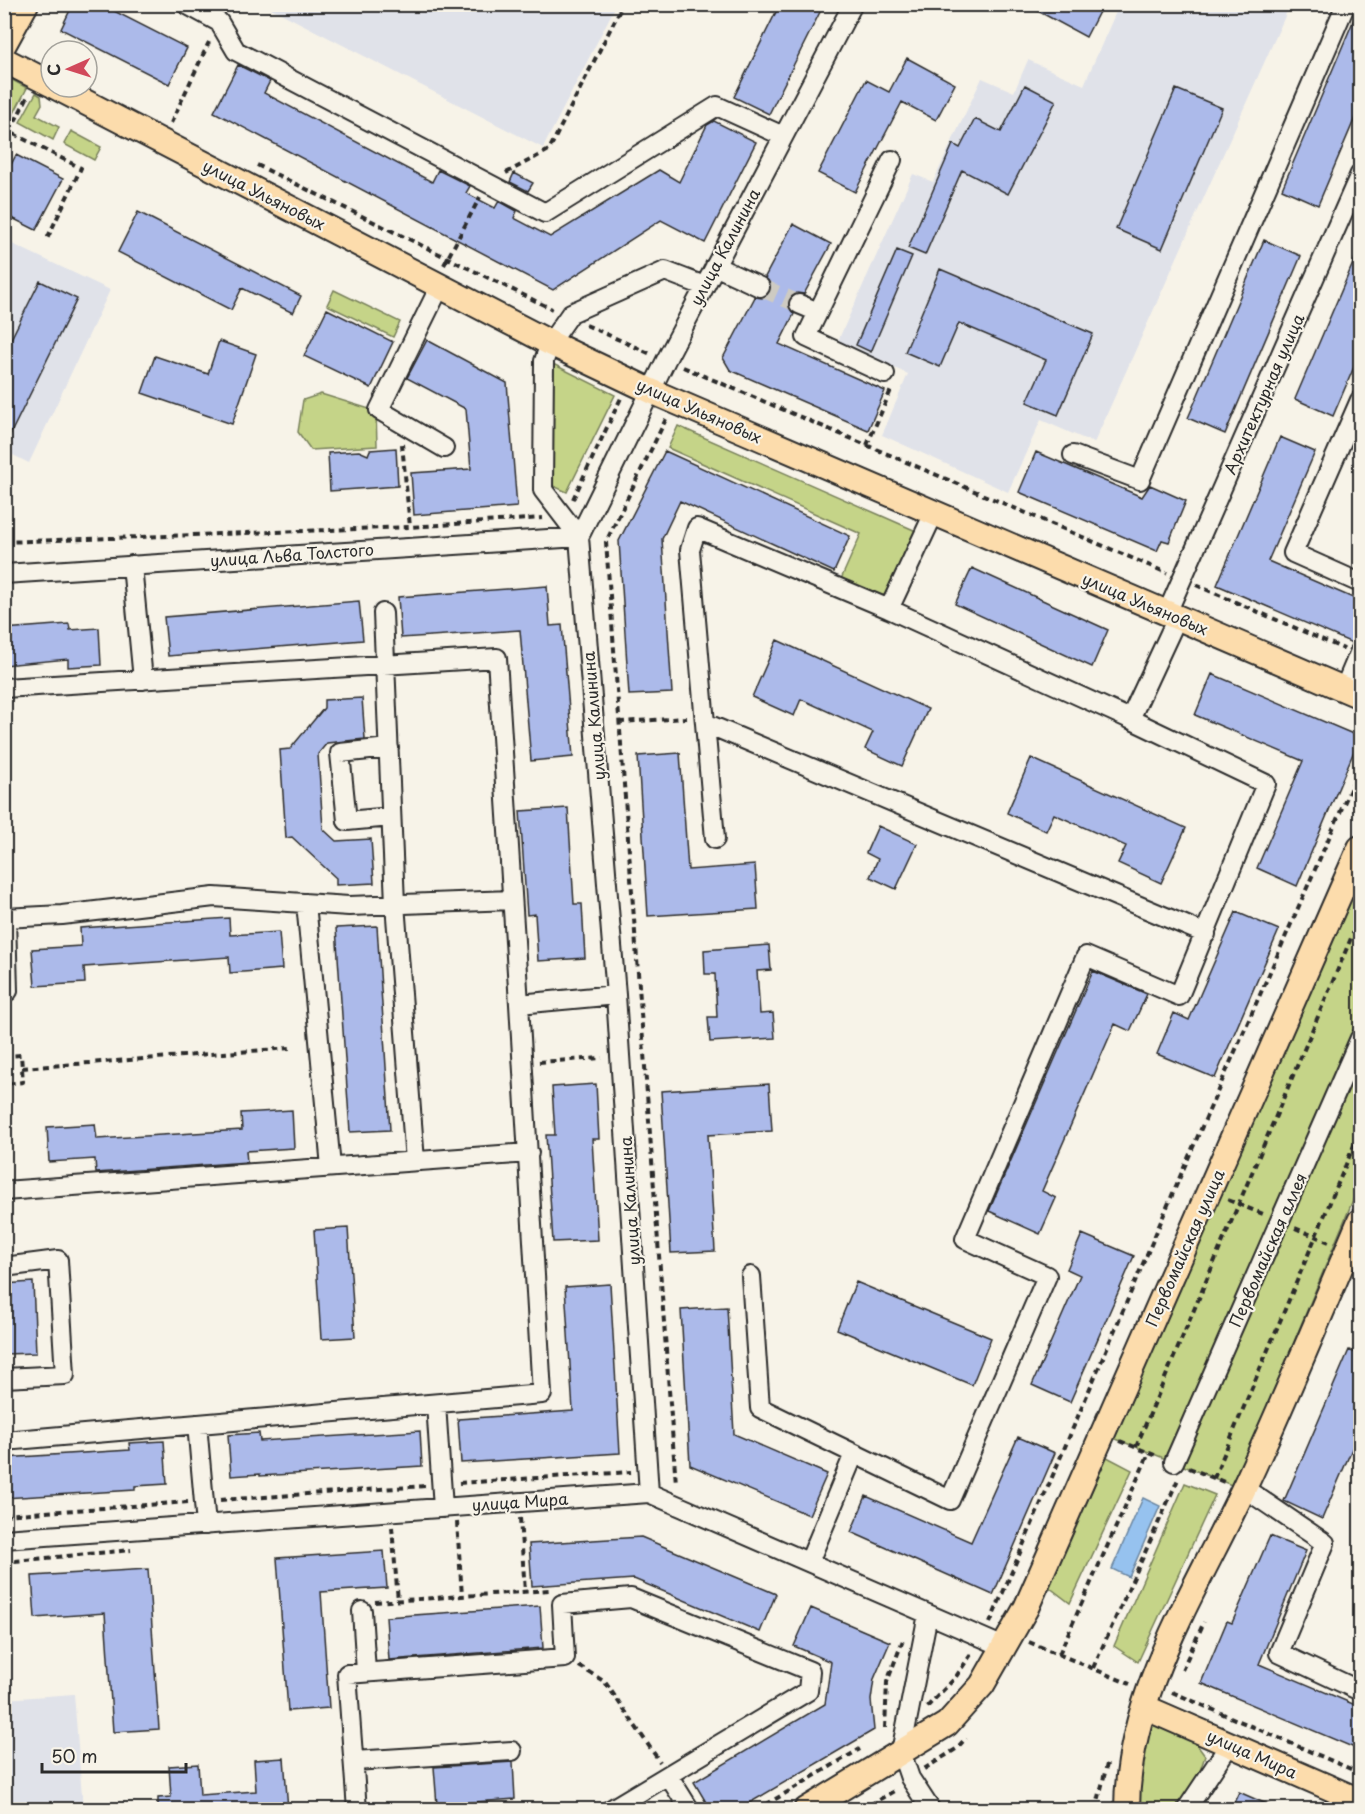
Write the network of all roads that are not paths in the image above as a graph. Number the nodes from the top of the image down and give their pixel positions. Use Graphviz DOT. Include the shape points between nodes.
graph roads {
  1 [pos="26,4"];
  2 [pos="186,4"];
  3 [pos="852,4"];
  4 [pos="1346,4"];
  5 [pos="4,44"];
  6 [pos="4,60"];
  7 [pos="39,78"];
  8 [pos="79,99"];
  9 [pos="783,136"];
  10 [pos="892,160"];
  11 [pos="1360,174"];
  12 [pos="715,266"];
  13 [pos="437,284"];
  14 [pos="704,286"];
  15 [pos="760,287"];
  16 [pos="799,304"];
  17 [pos="818,312"];
  18 [pos="550,343"];
  19 [pos="885,374"];
  20 [pos="651,391"];
  21 [pos="1360,400"];
  22 [pos="444,448"];
  23 [pos="1073,456"];
  24 [pos="934,513"];
  25 [pos="579,537"];
  26 [pos="132,565"];
  27 [pos="4,574"];
  28 [pos="1360,583"];
  29 [pos="889,609"];
  30 [pos="383,613"];
  31 [pos="1172,616"];
  32 [pos="1360,653"];
  33 [pos="385,665"];
  34 [pos="143,680"];
  35 [pos="4,688"];
  36 [pos="1352,693"];
  37 [pos="1130,719"];
  38 [pos="705,723"];
  39 [pos="389,748"];
  40 [pos="391,817"];
  41 [pos="715,839"];
  42 [pos="1360,848"];
  43 [pos="513,900"];
  44 [pos="306,903"];
  45 [pos="395,904"];
  46 [pos="5,918"];
  47 [pos="1206,934"];
  48 [pos="8,991"];
  49 [pos="616,995"];
  50 [pos="519,1004"];
  51 [pos="1360,1038"];
  52 [pos="529,1153"];
  53 [pos="415,1161"];
  54 [pos="331,1167"];
  55 [pos="4,1191"];
  56 [pos="1360,1221"];
  57 [pos="4,1267"];
  58 [pos="751,1276"];
  59 [pos="4,1378"];
  60 [pos="436,1404"];
  61 [pos="197,1424"];
  62 [pos="4,1441"];
  63 [pos="854,1454"];
  64 [pos="1174,1462"];
  65 [pos="1235,1486"];
  66 [pos="649,1493"];
  67 [pos="445,1515"];
  68 [pos="206,1525"];
  69 [pos="4,1539"];
  70 [pos="809,1562"];
  71 [pos="362,1611"];
  72 [pos="928,1614"];
  73 [pos="1002,1635"];
  74 [pos="366,1672"];
  75 [pos="1360,1691"];
  76 [pos="1139,1696"];
  77 [pos="1230,1744"];
  78 [pos="512,1751"];
  79 [pos="901,1752"];
  80 [pos="354,1761"];
  81 [pos="668,1774"];
  82 [pos="1358,1795"];
  83 [pos="357,1809"];
  84 [pos="610,1809"];
  85 [pos="690,1809"];
  86 [pos="806,1809"];
  87 [pos="931,1809"];
  88 [pos="1127,1809"];
  89 [pos="1186,1809"];
  1 -- 5 [label="main road"];
  2 -- 9 [label="street" via="219,22 236,51 545,213 717,106"];
  3 -- 9 [label="street, улица Калинина"];
  4 -- 23 [label="street" via="1140,480"];
  6 -- 7 [label="main road"];
  8 -- 13 [label="main road, улица Ульяновых"];
  9 -- 12 [label="street, улица Калинина"];
  10 -- 17 [label="street"];
  11 -- 31 [label="street, Архитектурная улица" via="1182,579"];
  12 -- 14 [label="street, улица Калинина"];
  12 -- 15 [label="street"];
  13 -- 18 [label="main road, улица Ульяновых"];
  13 -- 22 [label="street" via="379,410"];
  14 -- 18 [label="street" via="665,271 571,313"];
  14 -- 20 [label="street, улица Калинина"];
  16 -- 17 [label="street"];
  17 -- 19 [label="street" via="806,337"];
  18 -- 20 [label="main road, улица Ульяновых"];
  18 -- 25 [label="street" via="544,361 543,490"];
  20 -- 24 [label="main road, улица Ульяновых"];
  20 -- 25 [label="street, улица Калинина"];
  21 -- 28 [label="street" via="1293,553"];
  24 -- 29 [label="street"];
  24 -- 31 [label="main road, улица Ульяновых"];
  25 -- 26 [label="street, улица Льва Толстого"];
  25 -- 49 [label="street, улица Калинина"];
  26 -- 27 [label="street, улица Льва Толстого"];
  26 -- 34 [label="street"];
  29 -- 37 [label="street"];
  29 -- 38 [label="street" via="697,528 690,550"];
  30 -- 33 [label="street"];
  31 -- 36 [label="main road, улица Ульяновых"];
  31 -- 37 [label="street, Архитектурная улица"];
  32 -- 36 [label="street"];
  33 -- 34 [label="street"];
  33 -- 39 [label="street"];
  33 -- 43 [label="street" via="497,658"];
  34 -- 35 [label="street"];
  37 -- 47 [label="street" via="1266,784"];
  38 -- 41 [label="street"];
  38 -- 47 [label="street"];
  39 -- 40 [label="street"];
  39 -- 40 [label="street" via="340,753 347,821"];
  40 -- 45 [label="street"];
  42 -- 73 [label="main road, Первомайская улица" via="1031,1597"];
  43 -- 45 [label="street"];
  43 -- 50 [label="street"];
  44 -- 45 [label="street"];
  44 -- 46 [label="street" via="214,897"];
  44 -- 54 [label="street"];
  45 -- 53 [label="street"];
  46 -- 48 [label="street"];
  47 -- 63 [label="street" via="1179,996 1086,956 964,1239 1047,1276 950,1500"];
  49 -- 50 [label="street"];
  49 -- 66 [label="street, улица Калинина"];
  50 -- 52 [label="street"];
  51 -- 64 [label="street, Первомайская аллея"];
  52 -- 53 [label="street"];
  52 -- 60 [label="street" via="542,1394"];
  53 -- 54 [label="street"];
  54 -- 55 [label="street"];
  56 -- 65 [label="main road"];
  57 -- 59 [label="street" via="58,1260 65,1375"];
  58 -- 63 [label="street" via="760,1408"];
  60 -- 61 [label="street"];
  60 -- 67 [label="street"];
  61 -- 62 [label="street"];
  61 -- 68 [label="street"];
  63 -- 70 [label="street"];
  65 -- 75 [label="street" via="1325,1543 1279,1653"];
  65 -- 76 [label="main road" via="1165,1649"];
  66 -- 67 [label="street, улица Мира"];
  66 -- 70 [label="street, улица Мира"];
  67 -- 68 [label="street, улица Мира"];
  68 -- 69 [label="street, улица Мира"];
  70 -- 72 [label="street, улица Мира"];
  71 -- 74 [label="street"];
  72 -- 73 [label="street, улица Мира"];
  72 -- 79 [label="street"];
  73 -- 79 [label="main road, Первомайская улица" via="982,1685 947,1724"];
  74 -- 80 [label="street" via="347,1674"];
  74 -- 81 [label="street" via="565,1658 562,1604 631,1598 810,1671 808,1690"];
  76 -- 77 [label="main road, улица Мира"];
  76 -- 88 [label="main road" via="1127,1778"];
  77 -- 82 [label="main road, улица Мира"];
  77 -- 89 [label="street"];
  78 -- 80 [label="street"];
  79 -- 86 [label="main road, Первомайская улица"];
  79 -- 87 [label="street" via="910,1778"];
  80 -- 83 [label="street"];
  81 -- 84 [label="street"];
  81 -- 85 [label="street"];
}
